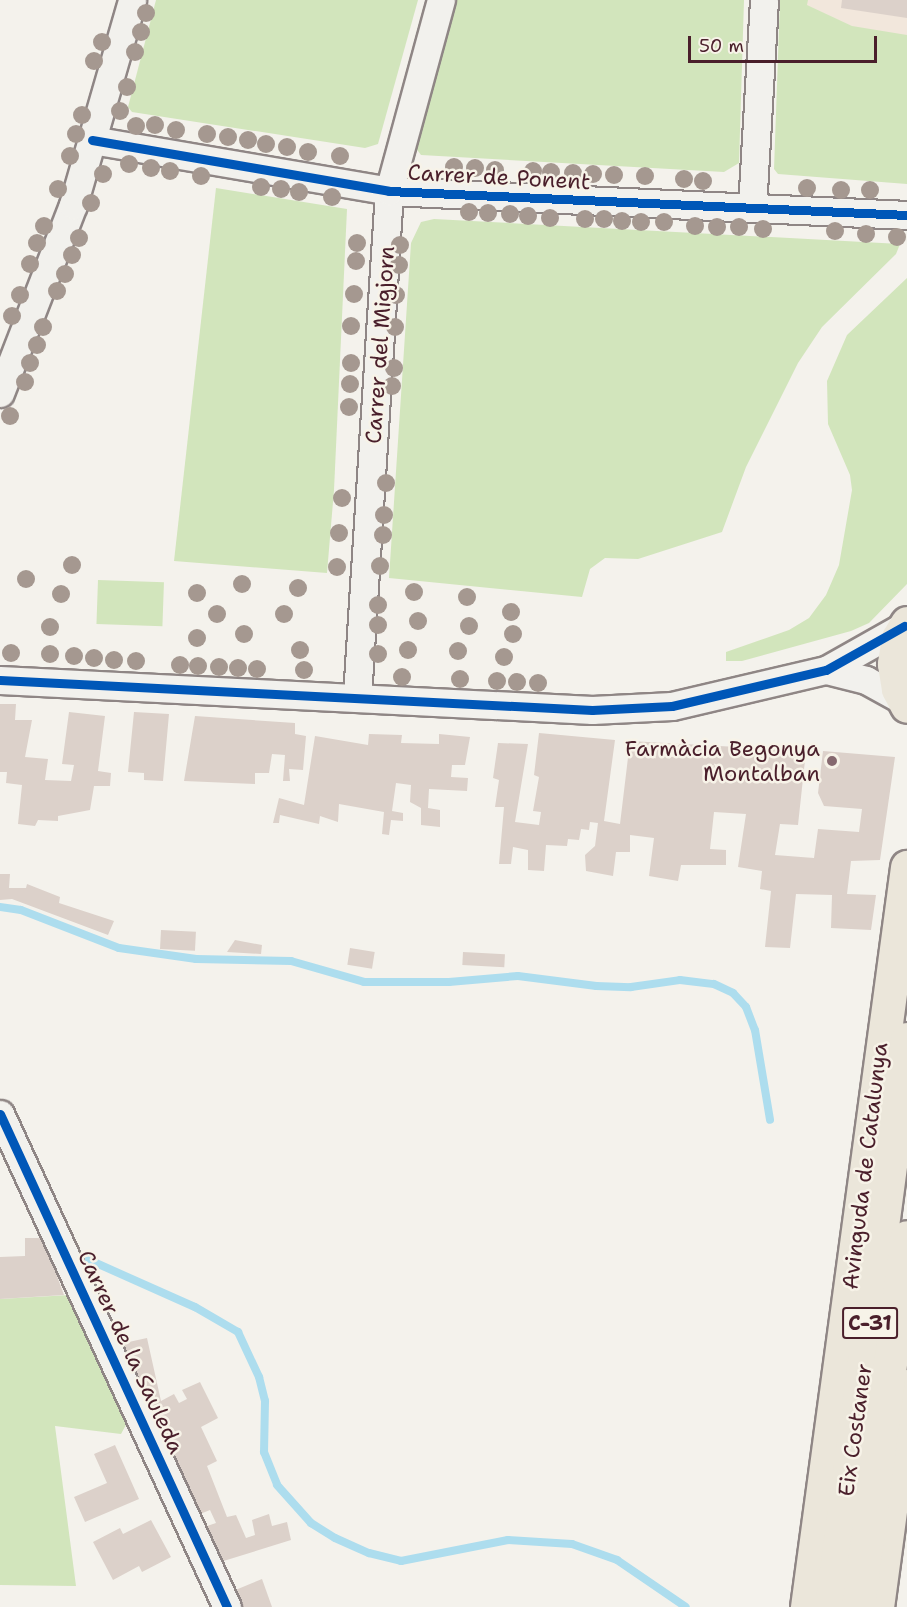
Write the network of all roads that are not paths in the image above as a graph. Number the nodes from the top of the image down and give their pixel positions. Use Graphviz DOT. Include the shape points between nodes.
graph roads {
  1 [pos="132,0"];
  2 [pos="441,0"];
  3 [pos="764,0"];
  4 [pos="92,140"];
  5 [pos="389,191"];
  6 [pos="752,208"];
  7 [pos="907,215"];
  8 [pos="0,393"];
  9 [pos="906,624"];
  10 [pos="826,670"];
  11 [pos="0,680"];
  12 [pos="357,697"];
  13 [pos="905,703"];
  14 [pos="907,867"];
  15 [pos="907,1039"];
  16 [pos="0,1114"];
  17 [pos="907,1237"];
  18 [pos="907,1386"];
  19 [pos="227,1607"];
  20 [pos="807,1607"];
  21 [pos="831,1607"];
  22 [pos="858,1607"];
  23 [pos="877,1607"];
  1 -- 4 [label="street"];
  2 -- 5 [label="street, Carrer del Migjorn"];
  3 -- 6 [label="street"];
  4 -- 5 [label="street, Carrer de Ponent"];
  4 -- 8 [label="street" via="73,205"];
  5 -- 6 [label="street, Carrer de Ponent"];
  5 -- 12 [label="street, Carrer del Migjorn"];
  6 -- 7 [label="street, Carrer de Ponent"];
  9 -- 10 [label="street"];
  9 -- 13 [label="main road" via="894,664"];
  10 -- 12 [label="street" via="672,706 592,710"];
  10 -- 13 [label="street" via="867,680"];
  11 -- 12 [label="street"];
  14 -- 20 [label="main road, Avinguda de Catalunya"];
  15 -- 21 [label="main road, Eix Costaner / C-31"];
  16 -- 19 [label="street, Carrer de la Sauleda"];
  17 -- 22 [label="main road, Eix Costaner / C-31"];
  18 -- 23 [label="main road"];
}
